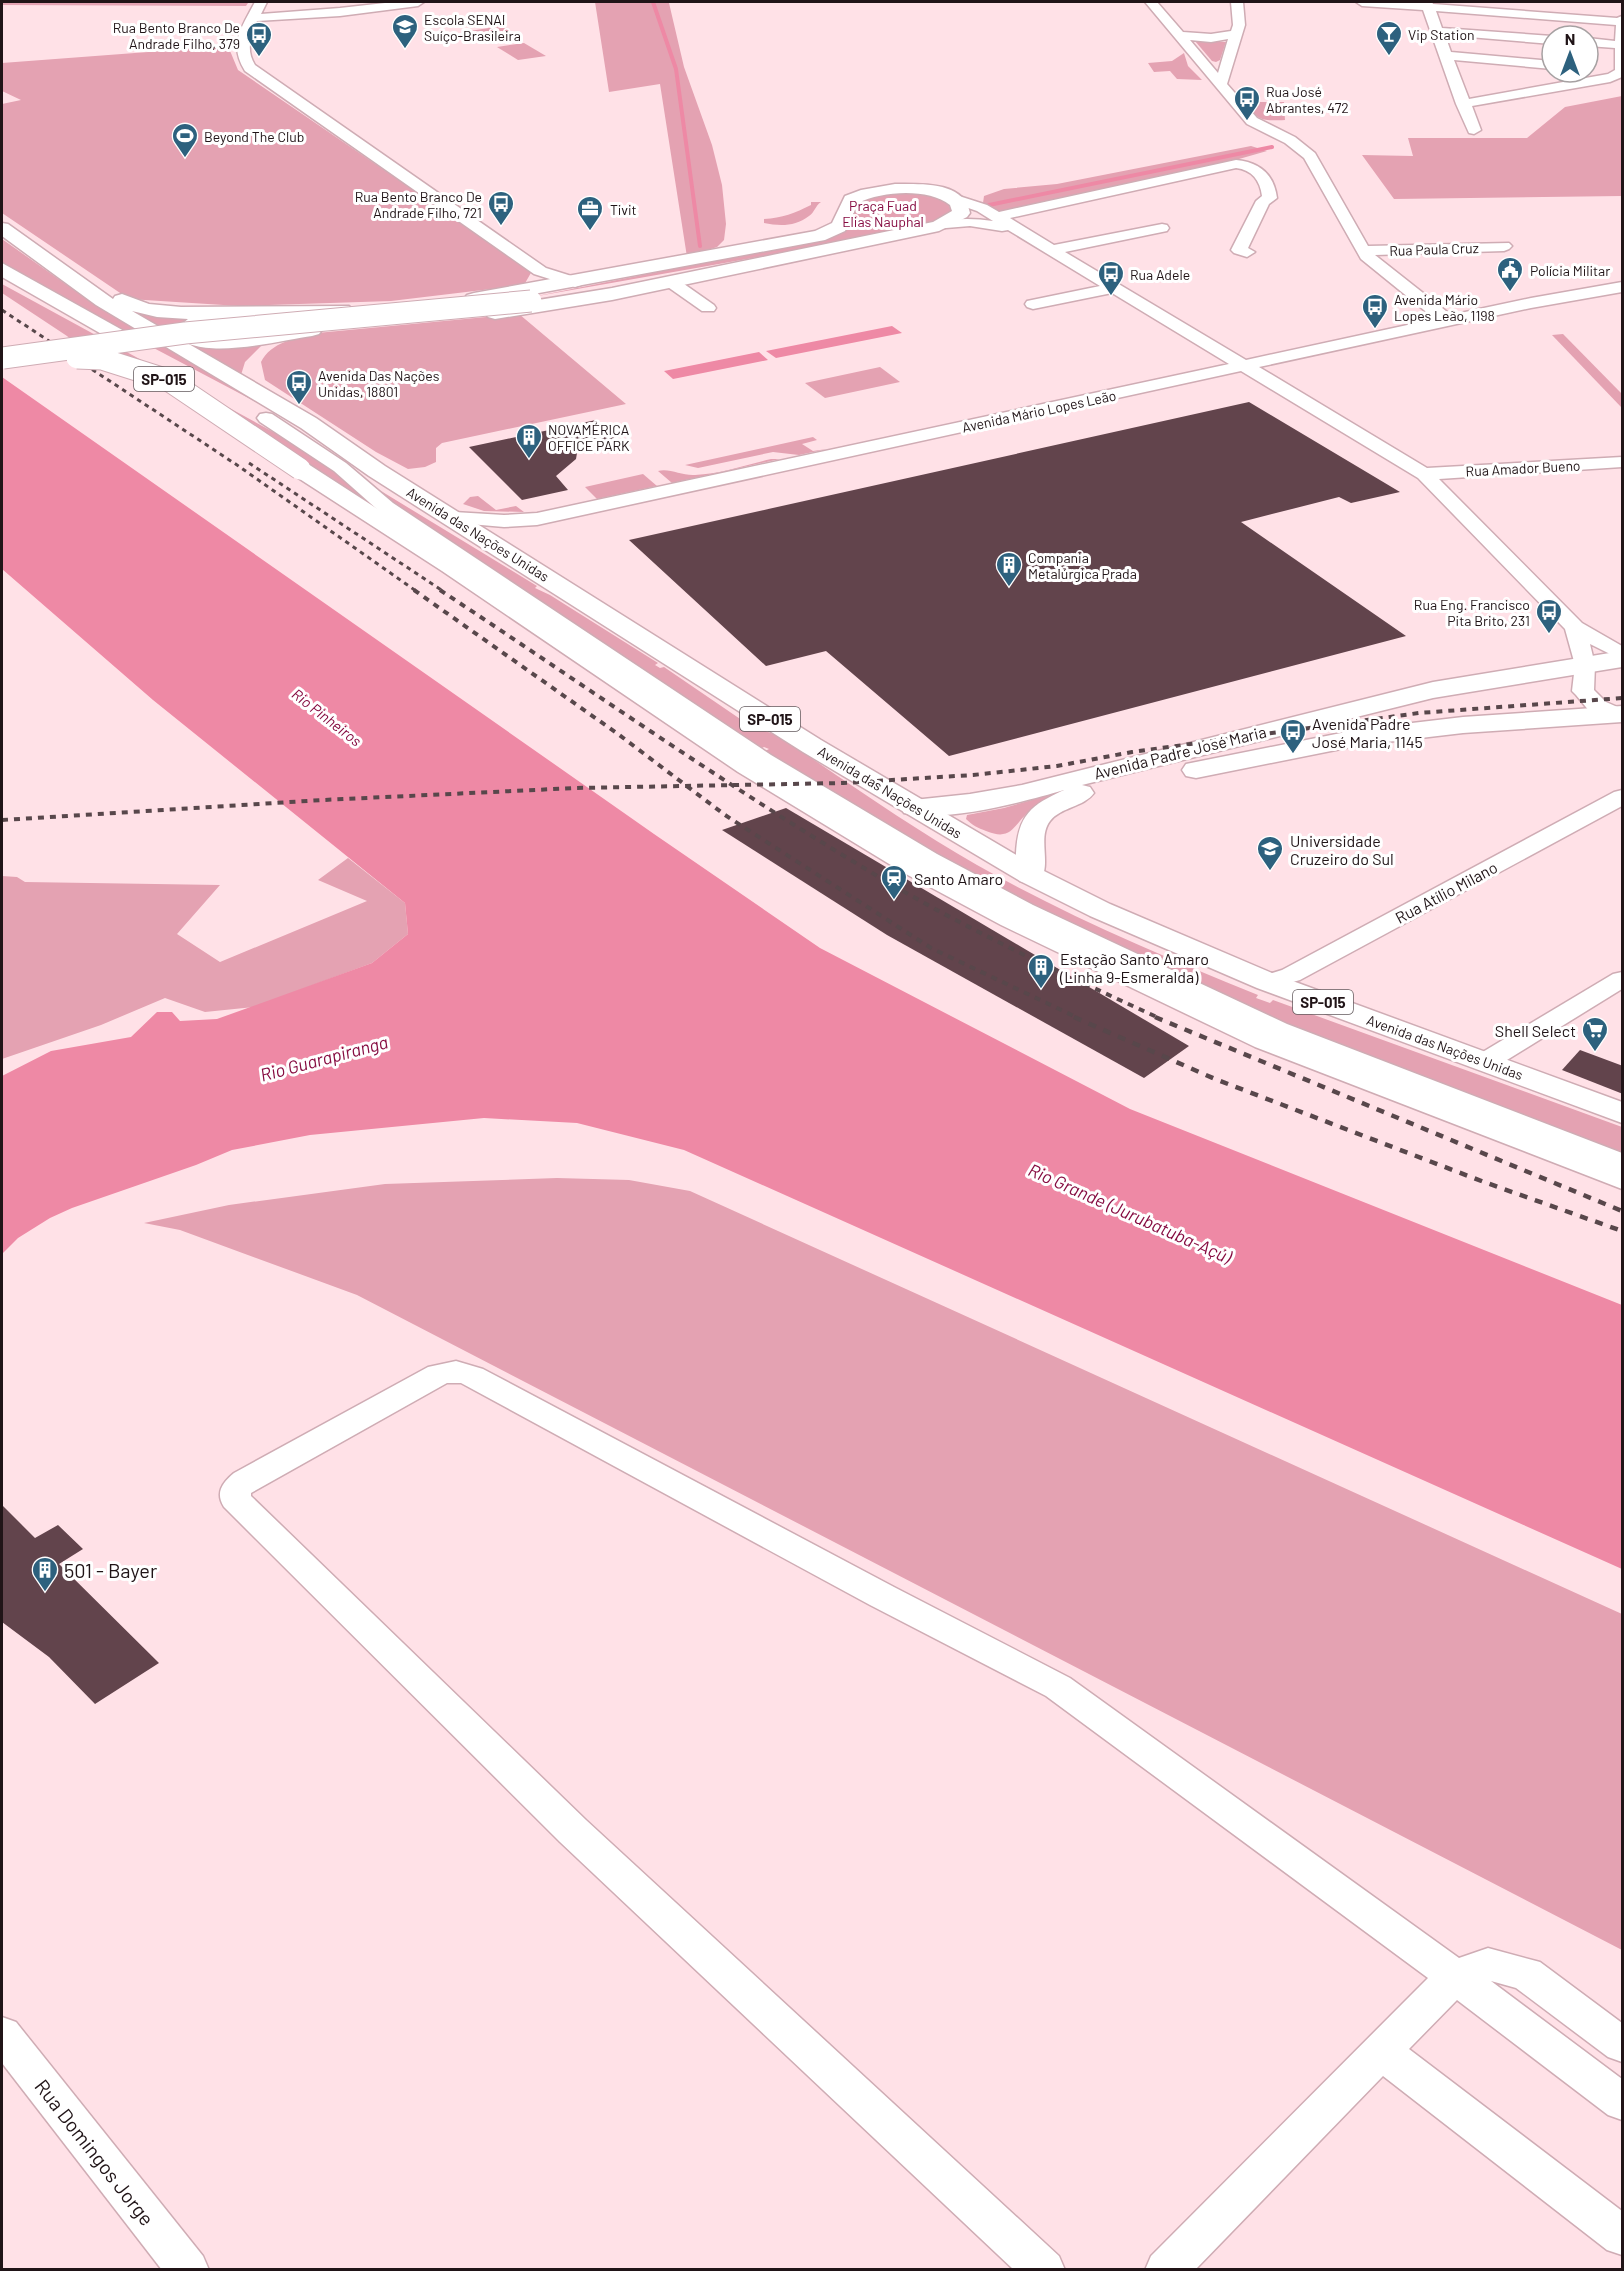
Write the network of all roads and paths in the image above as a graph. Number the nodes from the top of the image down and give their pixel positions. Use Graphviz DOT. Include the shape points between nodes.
graph roads {
  1 [pos="261,2"];
  2 [pos="418,2"];
  3 [pos="1150,2"];
  4 [pos="1237,2"];
  5 [pos="1362,2"];
  6 [pos="1426,4"];
  7 [pos="253,18"];
  8 [pos="1622,21"];
  9 [pos="1437,31"];
  10 [pos="1237,34"];
  11 [pos="1179,35"];
  12 [pos="1540,39"];
  13 [pos="1600,43"];
  14 [pos="1621,45"];
  15 [pos="1446,55"];
  16 [pos="1540,63"];
  17 [pos="1202,64"];
  18 [pos="1228,64"];
  19 [pos="1600,69"];
  20 [pos="1622,71"];
  21 [pos="1221,83"];
  22 [pos="1463,104"];
  23 [pos="1474,130"];
  24 [pos="959,200"];
  25 [pos="995,217"];
  26 [pos="939,226"];
  27 [pos="2,228"];
  28 [pos="1162,228"];
  29 [pos="1015,230"];
  30 [pos="1504,246"];
  31 [pos="1050,250"];
  32 [pos="1363,251"];
  33 [pos="34,252"];
  34 [pos="1247,252"];
  35 [pos="2,269"];
  36 [pos="723,270"];
  37 [pos="694,278"];
  38 [pos="671,282"];
  39 [pos="1109,286"];
  40 [pos="535,287"];
  41 [pos="1623,287"];
  42 [pos="1030,301"];
  43 [pos="244,313"];
  44 [pos="1448,321"];
  45 [pos="327,328"];
  46 [pos="2,359"];
  47 [pos="1243,366"];
  48 [pos="263,408"];
  49 [pos="1623,462"];
  50 [pos="1424,474"];
  51 [pos="454,518"];
  52 [pos="1575,627"];
  53 [pos="1623,654"];
  54 [pos="1623,659"];
  55 [pos="1585,665"];
  56 [pos="1333,713"];
  57 [pos="1620,714"];
  58 [pos="1361,737"];
  59 [pos="1623,797"];
  60 [pos="914,807"];
  61 [pos="1030,875"];
  62 [pos="1623,979"];
  63 [pos="1268,982"];
  64 [pos="1485,1062"];
  65 [pos="1623,1113"];
  66 [pos="1623,1163"];
  67 [pos="1623,1179"];
  68 [pos="1455,1976"];
  69 [pos="2,2034"];
  70 [pos="1623,2045"];
  71 [pos="1381,2051"];
  72 [pos="1623,2102"];
  73 [pos="1623,2236"];
  74 [pos="188,2270"];
  75 [pos="1044,2270"];
  76 [pos="1166,2270"];
  1 -- 7 [label="street"];
  2 -- 7 [label="street"];
  3 -- 11 [label="street"];
  4 -- 10 [label="street"];
  5 -- 6 [label="street"];
  6 -- 8 [label="street"];
  6 -- 9 [label="street"];
  7 -- 40 [label="street" via="241,46 250,68"];
  8 -- 14 [label="street"];
  9 -- 12 [label="street"];
  9 -- 15 [label="street"];
  10 -- 11 [label="street" via="1211,38"];
  10 -- 18 [label="street"];
  11 -- 17 [label="street"];
  13 -- 14 [label="street"];
  14 -- 20 [label="street"];
  15 -- 16 [label="street"];
  15 -- 22 [label="street"];
  17 -- 18 [label="street"];
  17 -- 21 [label="street"];
  18 -- 21 [label="street"];
  19 -- 20 [label="street"];
  20 -- 22 [label="street" via="1610,78"];
  21 -- 32 [label="street" via="1252,121 1290,140 1310,156"];
  22 -- 23 [label="street"];
  24 -- 25 [label="street"];
  24 -- 26 [label="main road" via="961,213"];
  24 -- 40 [label="main road" via="917,189 869,192 851,200 843,222 826,233"];
  25 -- 29 [label="street"];
  25 -- 34 [label="street" via="1246,164 1254,167 1270,186 1270,198 1263,201 1239,250"];
  26 -- 29 [label="street" via="978,222"];
  26 -- 36 [label="main road"];
  27 -- 33 [label="main road"];
  28 -- 31 [label="street"];
  29 -- 31 [label="street"];
  30 -- 32 [label="street, Rua Paula Cruz"];
  31 -- 39 [label="street"];
  32 -- 44 [label="street"];
  33 -- 43 [label="main road" via="141,308"];
  33 -- 48 [label="main road"];
  35 -- 48 [label="main road, SP-015"];
  36 -- 37 [label="main road"];
  36 -- 40 [label="main road"];
  37 -- 38 [label="main road"];
  37 -- 38 [label="street" via="715,304"];
  38 -- 45 [label="main road" via="473,316"];
  39 -- 42 [label="street"];
  39 -- 47 [label="street"];
  40 -- 43 [label="main road" via="388,308"];
  40 -- 46 [label="main road, bridge" via="426,312 185,333"];
  41 -- 44 [label="street, Avenida Mário Lopes Leão"];
  43 -- 45 [label="main road" via="199,321 187,328 186,334 196,340 224,342"];
  44 -- 47 [label="street, Avenida Mário Lopes Leão"];
  45 -- 48 [label="main road" via="266,346 253,363"];
  46 -- 67 [label="main road, SP-015, bridge" via="102,359 168,380 748,766 914,867 1145,984 1266,1040"];
  47 -- 50 [label="street"];
  47 -- 51 [label="street, Avenida Mário Lopes Leão" via="537,519"];
  48 -- 51 [label="main road, Avenida das Nações Unidas / SP-015"];
  48 -- 66 [label="street" via="386,507 514,594 763,760 929,859 1025,910 1278,1029"];
  49 -- 50 [label="street, Rua Amador Bueno"];
  50 -- 52 [label="street"];
  51 -- 60 [label="main road, Avenida das Nações Unidas / SP-015"];
  52 -- 53 [label="street"];
  52 -- 55 [label="street"];
  54 -- 55 [label="main road, Avenida Padre José Maria"];
  55 -- 56 [label="main road, Avenida Padre José Maria" via="1433,690"];
  55 -- 57 [label="street" via="1583,691 1589,700"];
  56 -- 58 [label="main road" via="1329,723 1332,728"];
  56 -- 60 [label="main road, Avenida Padre José Maria" via="1015,796 956,806"];
  57 -- 58 [label="main road, Avenida Padre José Maria"];
  58 -- 61 [label="main road, Avenida Padre José Maria" via="1080,793 1044,810 1035,820"];
  59 -- 63 [label="street, Rua Atílio Milano" via="1298,971"];
  60 -- 61 [label="main road, Avenida das Nações Unidas / SP-015"];
  61 -- 63 [label="main road, Avenida das Nações Unidas / SP-015" via="1100,910"];
  62 -- 64 [label="street"];
  63 -- 64 [label="main road, Avenida das Nações Unidas / SP-015"];
  64 -- 65 [label="main road, Avenida das Nações Unidas / SP-015"];
  68 -- 70 [label="street" via="1488,1964 1527,1974"];
  68 -- 71 [label="street"];
  68 -- 72 [label="street"];
  68 -- 75 [label="street" via="1058,1687 472,1376 456,1371 439,1374 245,1480 236,1489 235,1499 573,1831"];
  69 -- 74 [label="street, Rua Domingos Jorge"];
  71 -- 73 [label="street"];
  71 -- 76 [label="street"];
}
